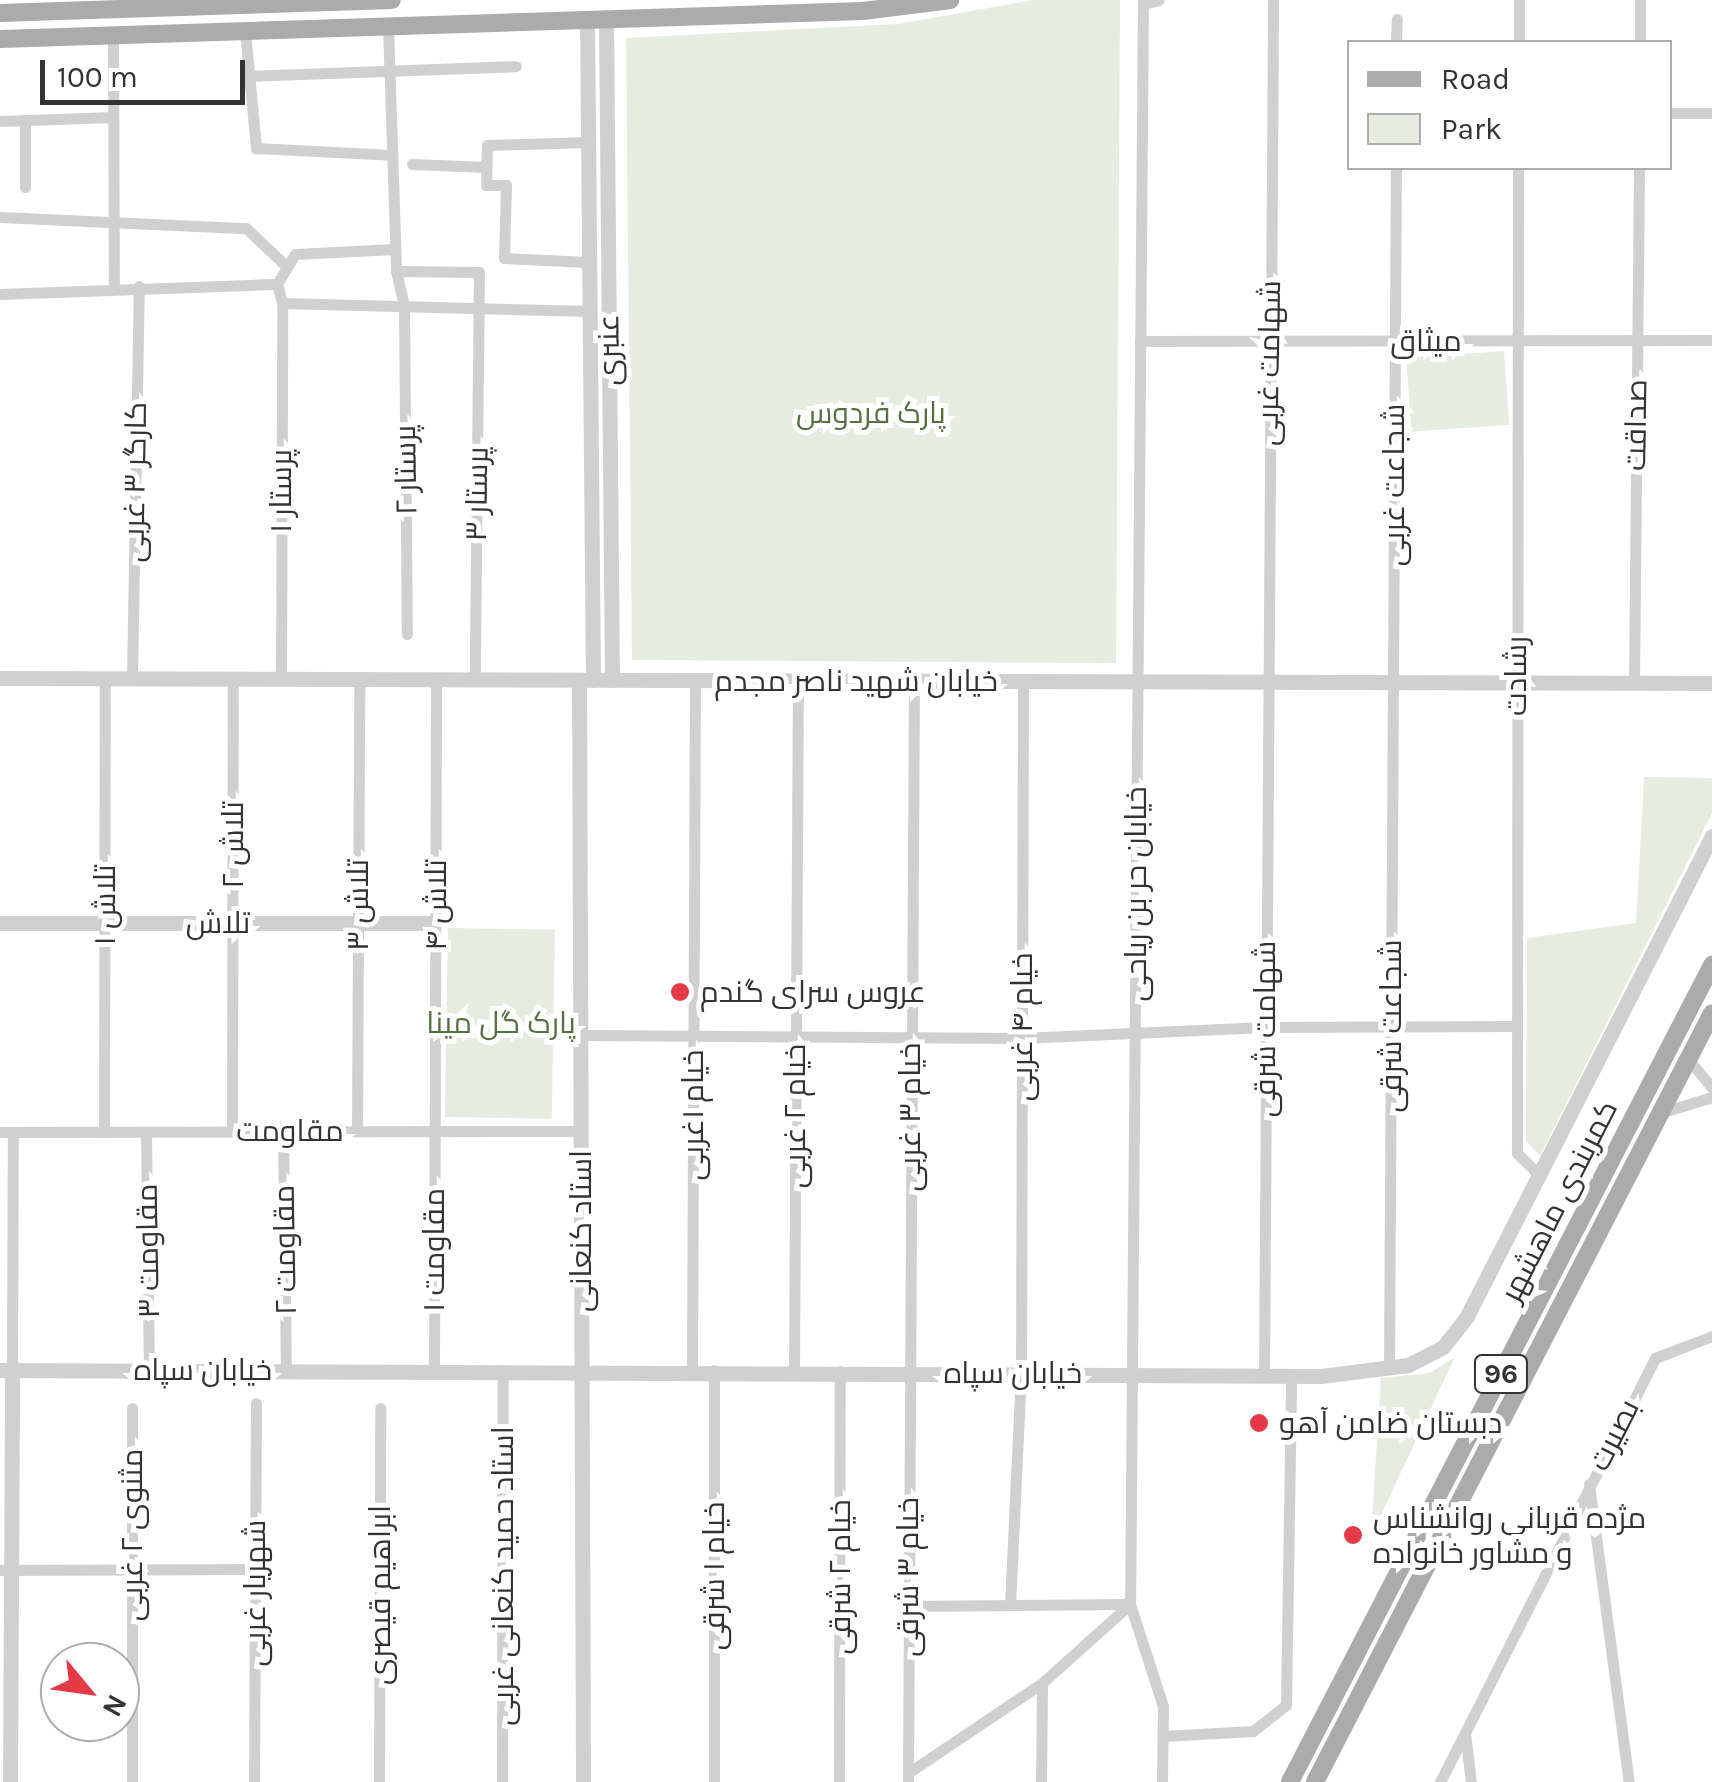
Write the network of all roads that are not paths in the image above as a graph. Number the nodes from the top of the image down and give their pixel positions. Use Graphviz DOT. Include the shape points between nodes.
graph roads {
  1 [pos="392,0"];
  2 [pos="1159,0"];
  3 [pos="1273,0"];
  4 [pos="1519,0"];
  5 [pos="1640,0"];
  6 [pos="939,1"];
  7 [pos="1143,2"];
  8 [pos="230,3"];
  9 [pos="134,4"];
  10 [pos="79,5"];
  11 [pos="0,14"];
  12 [pos="597,19"];
  13 [pos="1396,19"];
  14 [pos="388,26"];
  15 [pos="245,31"];
  16 [pos="113,35"];
  17 [pos="0,39"];
  18 [pos="1396,40"];
  19 [pos="1519,40"];
  20 [pos="1640,40"];
  21 [pos="516,66"];
  22 [pos="390,69"];
  23 [pos="248,76"];
  24 [pos="1712,112"];
  25 [pos="1672,113"];
  26 [pos="113,116"];
  27 [pos="25,120"];
  28 [pos="0,122"];
  29 [pos="588,142"];
  30 [pos="392,155"];
  31 [pos="412,164"];
  32 [pos="486,167"];
  33 [pos="1396,170"];
  34 [pos="1518,170"];
  35 [pos="1639,170"];
  36 [pos="25,188"];
  37 [pos="0,217"];
  38 [pos="119,220"];
  39 [pos="396,248"];
  40 [pos="589,262"];
  41 [pos="284,264"];
  42 [pos="396,270"];
  43 [pos="277,284"];
  44 [pos="139,286"];
  45 [pos="114,288"];
  46 [pos="0,294"];
  47 [pos="282,303"];
  48 [pos="404,306"];
  49 [pos="480,308"];
  50 [pos="590,311"];
  51 [pos="1518,340"];
  52 [pos="1637,340"];
  53 [pos="1712,340"];
  54 [pos="1140,341"];
  55 [pos="1270,341"];
  56 [pos="1395,341"];
  57 [pos="407,634"];
  58 [pos="0,678"];
  59 [pos="105,678"];
  60 [pos="132,678"];
  61 [pos="234,679"];
  62 [pos="281,679"];
  63 [pos="359,679"];
  64 [pos="436,680"];
  65 [pos="475,680"];
  66 [pos="586,680"];
  67 [pos="612,680"];
  68 [pos="695,680"];
  69 [pos="798,680"];
  70 [pos="914,681"];
  71 [pos="1022,681"];
  72 [pos="1138,682"];
  73 [pos="1265,682"];
  74 [pos="1394,682"];
  75 [pos="1516,683"];
  76 [pos="1634,683"];
  77 [pos="1712,684"];
  78 [pos="1712,836"];
  79 [pos="0,923"];
  80 [pos="104,923"];
  81 [pos="233,923"];
  82 [pos="358,923"];
  83 [pos="436,923"];
  84 [pos="1712,966"];
  85 [pos="1712,1014"];
  86 [pos="1391,1026"];
  87 [pos="1516,1026"];
  88 [pos="1265,1027"];
  89 [pos="1135,1032"];
  90 [pos="580,1035"];
  91 [pos="694,1036"];
  92 [pos="796,1036"];
  93 [pos="911,1038"];
  94 [pos="1022,1038"];
  95 [pos="1688,1059"];
  96 [pos="1712,1088"];
  97 [pos="1712,1096"];
  98 [pos="1660,1114"];
  99 [pos="357,1131"];
  100 [pos="435,1131"];
  101 [pos="580,1131"];
  102 [pos="6,1132"];
  103 [pos="104,1132"];
  104 [pos="146,1132"];
  105 [pos="232,1132"];
  106 [pos="284,1132"];
  107 [pos="1540,1175"];
  108 [pos="1712,1336"];
  109 [pos="582,1369"];
  110 [pos="1389,1369"];
  111 [pos="6,1370"];
  112 [pos="149,1370"];
  113 [pos="286,1370"];
  114 [pos="434,1370"];
  115 [pos="503,1370"];
  116 [pos="692,1370"];
  117 [pos="714,1370"];
  118 [pos="794,1371"];
  119 [pos="840,1372"];
  120 [pos="908,1372"];
  121 [pos="1021,1373"];
  122 [pos="1132,1374"];
  123 [pos="1264,1375"];
  124 [pos="1291,1375"];
  125 [pos="256,1403"];
  126 [pos="132,1408"];
  127 [pos="380,1408"];
  128 [pos="1588,1484"];
  129 [pos="6,1570"];
  130 [pos="132,1570"];
  131 [pos="255,1570"];
  132 [pos="1130,1604"];
  133 [pos="908,1606"];
  134 [pos="1010,1606"];
  135 [pos="5,1643"];
  136 [pos="1042,1683"];
  137 [pos="1464,1733"];
  138 [pos="1162,1736"];
  139 [pos="5,1762"];
  140 [pos="908,1778"];
  141 [pos="10,1782"];
  142 [pos="132,1782"];
  143 [pos="254,1782"];
  144 [pos="379,1782"];
  145 [pos="502,1782"];
  146 [pos="584,1782"];
  147 [pos="714,1782"];
  148 [pos="840,1782"];
  149 [pos="1041,1782"];
  150 [pos="1162,1782"];
  151 [pos="1290,1782"];
  152 [pos="1316,1782"];
  153 [pos="1440,1782"];
  154 [pos="1471,1782"];
  155 [pos="1629,1782"];
  1 -- 8 [label="main road"];
  2 -- 7 [label="street"];
  3 -- 55 [label="street, شهامت غربی"];
  4 -- 19 [label="street"];
  5 -- 20 [label="street"];
  6 -- 12 [label="main road"];
  7 -- 54 [label="street, خیابان حر بن ریاحی"];
  8 -- 9 [label="main road"];
  9 -- 10 [label="main road"];
  10 -- 11 [label="main road"];
  12 -- 14 [label="main road"];
  12 -- 29 [label="street, عنبری"];
  12 -- 67 [label="street, عنبری"];
  13 -- 18 [label="street"];
  14 -- 15 [label="main road"];
  14 -- 22 [label="street, پرستار ۲"];
  15 -- 16 [label="main road"];
  15 -- 23 [label="street"];
  16 -- 17 [label="main road"];
  16 -- 26 [label="street"];
  21 -- 22 [label="street"];
  22 -- 23 [label="street"];
  22 -- 30 [label="street, پرستار ۲"];
  23 -- 30 [label="street" via="256,148"];
  24 -- 25 [label="street"];
  26 -- 27 [label="street"];
  26 -- 38 [label="street"];
  27 -- 28 [label="street"];
  27 -- 36 [label="street"];
  29 -- 32 [label="street" via="487,145"];
  29 -- 40 [label="street, عنبری"];
  30 -- 39 [label="street, پرستار ۲"];
  31 -- 32 [label="street"];
  32 -- 40 [label="street" via="486,186 506,186 504,258"];
  33 -- 56 [label="street, شجاعت غربی"];
  34 -- 51 [label="street, رشادت"];
  35 -- 52 [label="street, صداقت"];
  37 -- 38 [label="street"];
  38 -- 41 [label="street" via="246,228"];
  38 -- 45 [label="street"];
  39 -- 41 [label="street" via="299,253"];
  39 -- 42 [label="street, پرستار ۲"];
  40 -- 50 [label="street, عنبری"];
  41 -- 43 [label="street"];
  42 -- 48 [label="street, پرستار ۲"];
  42 -- 49 [label="street" via="480,272"];
  43 -- 44 [label="street"];
  43 -- 47 [label="street, پرستار ۱"];
  44 -- 45 [label="street"];
  44 -- 60 [label="street, کارگر ۳ غربی"];
  45 -- 46 [label="street"];
  47 -- 48 [label="street"];
  47 -- 62 [label="street, پرستار ۱"];
  48 -- 49 [label="street"];
  48 -- 57 [label="street, پرستار ۲"];
  49 -- 50 [label="street"];
  49 -- 65 [label="street, پرستار ۳"];
  50 -- 66 [label="street, عنبری"];
  51 -- 52 [label="street, میثاق"];
  51 -- 56 [label="street, میثاق"];
  51 -- 75 [label="street, رشادت"];
  52 -- 53 [label="street, میثاق"];
  52 -- 76 [label="street, صداقت"];
  54 -- 55 [label="street, میثاق"];
  54 -- 72 [label="street, خیابان حر بن ریاحی"];
  55 -- 56 [label="street, میثاق"];
  55 -- 73 [label="street, شهامت غربی"];
  56 -- 74 [label="street, شجاعت غربی"];
  58 -- 59 [label="street, خیابان شهید ناصر مجدم"];
  59 -- 60 [label="street, خیابان شهید ناصر مجدم"];
  59 -- 80 [label="street, تلاش ۱"];
  60 -- 61 [label="street, خیابان شهید ناصر مجدم"];
  61 -- 62 [label="street, خیابان شهید ناصر مجدم"];
  61 -- 81 [label="street, تلاش ۲"];
  62 -- 63 [label="street, خیابان شهید ناصر مجدم"];
  63 -- 64 [label="street, خیابان شهید ناصر مجدم"];
  63 -- 82 [label="street, تلاش ۳"];
  64 -- 65 [label="street, خیابان شهید ناصر مجدم"];
  64 -- 83 [label="street, تلاش ۴"];
  65 -- 66 [label="street, خیابان شهید ناصر مجدم"];
  66 -- 67 [label="street, خیابان شهید ناصر مجدم"];
  66 -- 90 [label="street, استاد کنعانی"];
  67 -- 68 [label="street, خیابان شهید ناصر مجدم"];
  68 -- 69 [label="street, خیابان شهید ناصر مجدم"];
  68 -- 91 [label="street, خیام ۱غربی"];
  69 -- 70 [label="street, خیابان شهید ناصر مجدم"];
  69 -- 92 [label="street, خیام ۲ غربی"];
  70 -- 71 [label="street, خیابان شهید ناصر مجدم"];
  70 -- 93 [label="street, خیام ۳ غربی"];
  71 -- 72 [label="street, خیابان شهید ناصر مجدم"];
  71 -- 94 [label="street, خیام ۴ غربی"];
  72 -- 73 [label="street, خیابان شهید ناصر مجدم"];
  72 -- 89 [label="street, خیابان حر بن ریاحی"];
  73 -- 74 [label="street, خیابان شهید ناصر مجدم"];
  73 -- 88 [label="street, شهامت شرقی"];
  74 -- 75 [label="street, خیابان شهید ناصر مجدم"];
  74 -- 86 [label="street, شجاعت شرقی"];
  75 -- 76 [label="street, خیابان شهید ناصر مجدم"];
  75 -- 87 [label="street, رشادت"];
  76 -- 77 [label="street, خیابان شهید ناصر مجدم"];
  78 -- 107 [label="street, خیابان سپاه"];
  79 -- 80 [label="street, تلاش"];
  80 -- 81 [label="street, تلاش"];
  80 -- 103 [label="street, تلاش ۱"];
  81 -- 82 [label="street, تلاش"];
  81 -- 105 [label="street, تلاش ۲"];
  82 -- 83 [label="street, تلاش"];
  82 -- 99 [label="street, تلاش ۳"];
  83 -- 100 [label="street, تلاش ۴"];
  84 -- 151 [label="main road, کمربندی ماهشهر / 96"];
  85 -- 95 [label="main road, کمربندی ماهشهر / 96"];
  86 -- 87 [label="street"];
  86 -- 88 [label="street"];
  86 -- 110 [label="street, شجاعت شرقی"];
  87 -- 107 [label="street, رشادت" via="1516,1153"];
  88 -- 89 [label="street"];
  88 -- 123 [label="street, شهامت شرقی"];
  89 -- 94 [label="street"];
  89 -- 122 [label="street, خیابان حر بن ریاحی"];
  90 -- 91 [label="street"];
  90 -- 101 [label="street, استاد کنعانی"];
  91 -- 92 [label="street"];
  91 -- 116 [label="street, خیام ۱غربی"];
  92 -- 93 [label="street"];
  92 -- 118 [label="street, خیام ۲ غربی"];
  93 -- 94 [label="street"];
  93 -- 120 [label="street, خیام ۳ غربی"];
  94 -- 121 [label="street, خیام ۴ غربی"];
  95 -- 96 [label="street"];
  95 -- 98 [label="main road, کمربندی ماهشهر / 96"];
  97 -- 98 [label="street"];
  98 -- 152 [label="main road, کمربندی ماهشهر / 96"];
  99 -- 100 [label="street, مقاومت"];
  99 -- 106 [label="street, مقاومت"];
  100 -- 101 [label="street, مقاومت"];
  100 -- 114 [label="street, مقاومت ۱"];
  101 -- 109 [label="street, استاد کنعانی"];
  102 -- 103 [label="street, مقاومت"];
  102 -- 111 [label="street"];
  103 -- 104 [label="street, مقاومت"];
  104 -- 105 [label="street, مقاومت"];
  104 -- 112 [label="street, مقاومت ۳"];
  105 -- 106 [label="street, مقاومت"];
  106 -- 113 [label="street, مقاومت ۲"];
  107 -- 110 [label="street, خیابان سپاه" via="1457,1333 1427,1358"];
  108 -- 128 [label="street, بصیرت" via="1655,1358"];
  109 -- 115 [label="street, خیابان سپاه"];
  109 -- 116 [label="street, خیابان سپاه"];
  109 -- 146 [label="street, استاد کنعانی"];
  110 -- 124 [label="street, خیابان سپاه"];
  111 -- 112 [label="street, خیابان سپاه"];
  111 -- 129 [label="street"];
  112 -- 113 [label="street, خیابان سپاه"];
  113 -- 114 [label="street, خیابان سپاه"];
  114 -- 115 [label="street, خیابان سپاه"];
  115 -- 145 [label="street, استاد حمید کنعانی غربی"];
  116 -- 117 [label="street, خیابان سپاه"];
  117 -- 118 [label="street, خیابان سپاه"];
  117 -- 147 [label="street, خیام ۱ شرقی"];
  118 -- 119 [label="street, خیابان سپاه"];
  119 -- 120 [label="street, خیابان سپاه"];
  119 -- 148 [label="street, خیام ۲ شرقی"];
  120 -- 121 [label="street, خیابان سپاه"];
  120 -- 133 [label="street, خیام ۳ شرقی"];
  121 -- 122 [label="street, خیابان سپاه"];
  121 -- 134 [label="street, خیام ۴ غربی"];
  122 -- 123 [label="street, خیابان سپاه"];
  122 -- 132 [label="street, خیابان حر بن ریاحی"];
  123 -- 124 [label="street, خیابان سپاه"];
  124 -- 138 [label="street" via="1286,1705 1253,1731"];
  125 -- 131 [label="street, شهریار غربی"];
  126 -- 130 [label="street, مثنوی ۲ غربی"];
  127 -- 144 [label="street, ابراهیم قیصری"];
  128 -- 137 [label="street, بصیرت"];
  128 -- 155 [label="street"];
  129 -- 130 [label="street"];
  129 -- 135 [label="street"];
  130 -- 131 [label="street"];
  130 -- 142 [label="street, مثنوی ۲ غربی"];
  131 -- 143 [label="street, شهریار غربی"];
  132 -- 134 [label="street"];
  132 -- 136 [label="street"];
  132 -- 138 [label="street, خیابان حر بن ریاحی" via="1163,1706"];
  133 -- 134 [label="street"];
  133 -- 140 [label="street, خیام ۳ شرقی"];
  135 -- 139 [label="street"];
  136 -- 140 [label="street"];
  136 -- 149 [label="street"];
  137 -- 153 [label="street, بصیرت"];
  137 -- 154 [label="street"];
  138 -- 150 [label="street, خیابان حر بن ریاحی"];
  139 -- 141 [label="street"];
}
